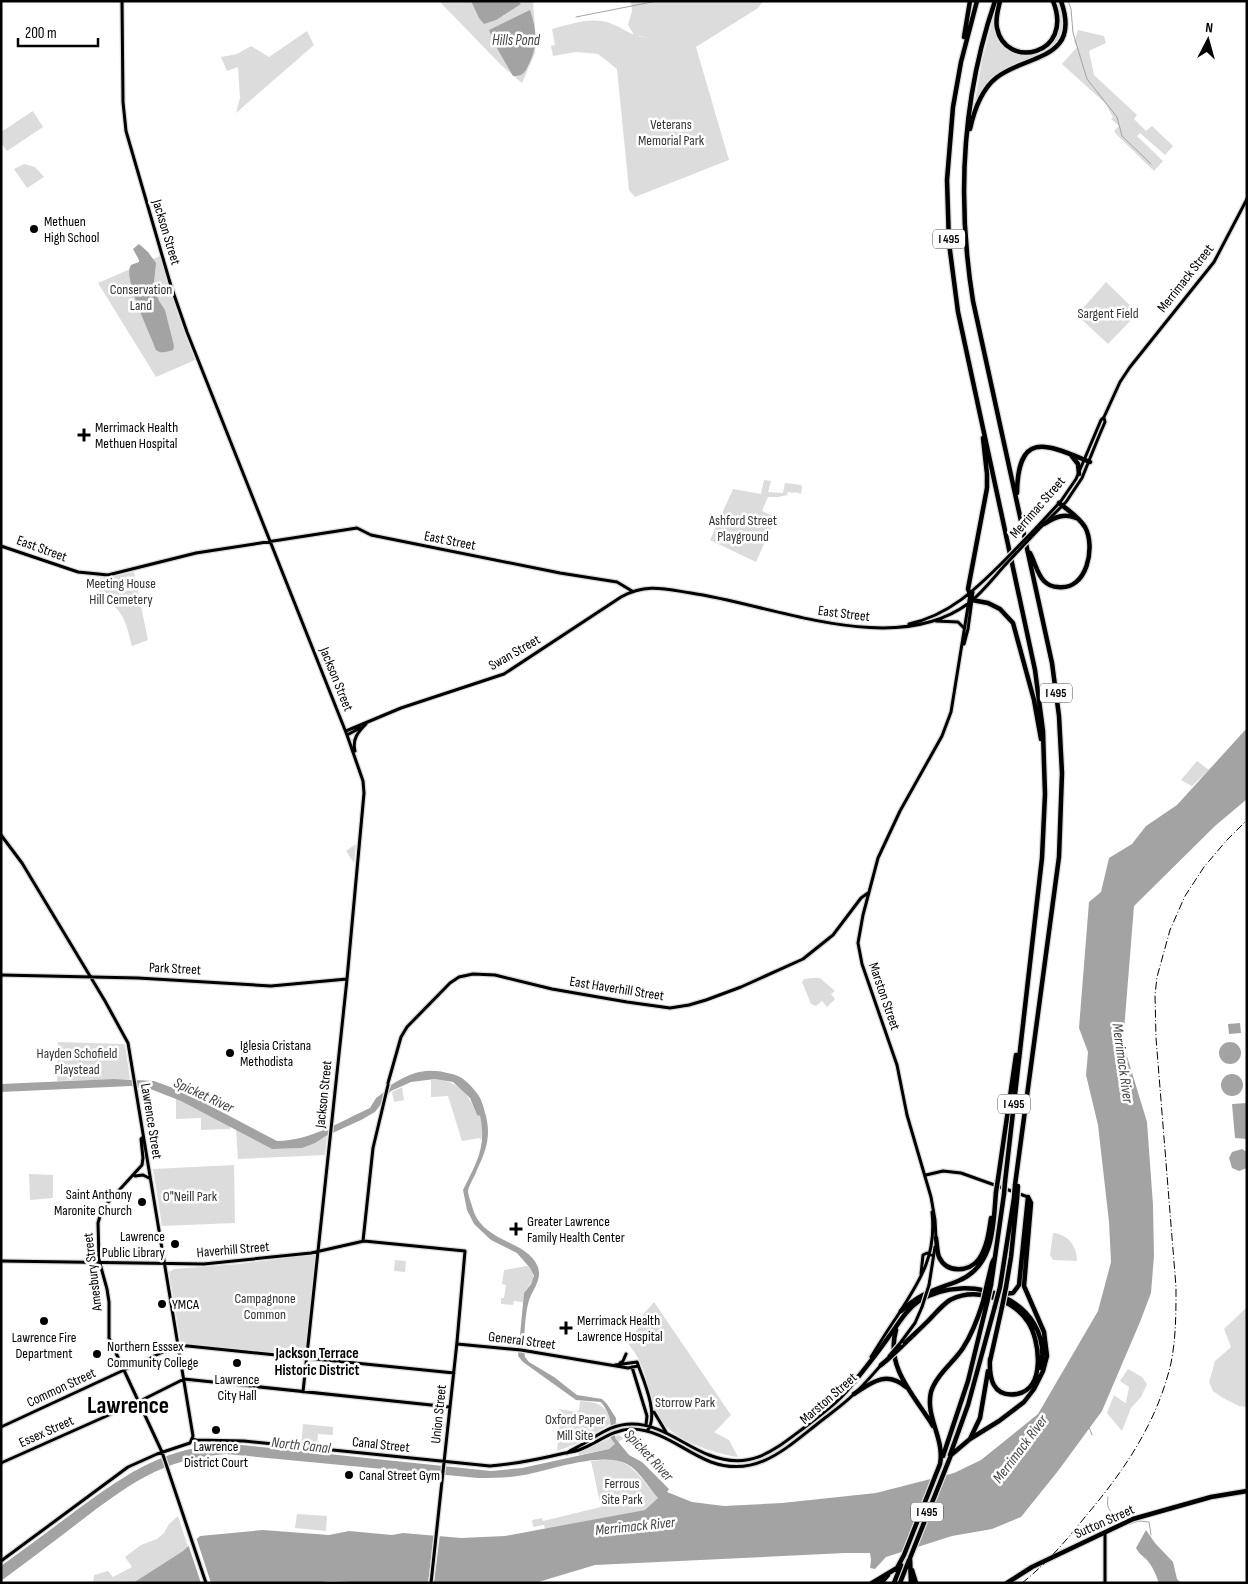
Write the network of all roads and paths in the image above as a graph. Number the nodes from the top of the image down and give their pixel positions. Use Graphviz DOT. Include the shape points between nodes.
graph roads {
  1 [pos="122,1"];
  2 [pos="970,1"];
  3 [pos="977,1"];
  4 [pos="995,1"];
  5 [pos="1000,1"];
  6 [pos="1053,1"];
  7 [pos="1061,1"];
  8 [pos="963,52"];
  9 [pos="965,158"];
  10 [pos="1247,199"];
  11 [pos="1104,417"];
  12 [pos="982,424"];
  13 [pos="1070,454"];
  14 [pos="1087,461"];
  15 [pos="1079,474"];
  16 [pos="1017,500"];
  17 [pos="1061,504"];
  18 [pos="1078,520"];
  19 [pos="1044,524"];
  20 [pos="1037,529"];
  21 [pos="270,541"];
  22 [pos="1,546"];
  23 [pos="1026,546"];
  24 [pos="1004,563"];
  25 [pos="632,592"];
  26 [pos="971,593"];
  27 [pos="970,602"];
  28 [pos="935,621"];
  29 [pos="897,627"];
  30 [pos="964,630"];
  31 [pos="960,664"];
  32 [pos="368,722"];
  33 [pos="346,733"];
  34 [pos="1044,750"];
  35 [pos="358,764"];
  36 [pos="1,835"];
  37 [pos="868,893"];
  38 [pos="1,975"];
  39 [pos="90,977"];
  40 [pos="347,979"];
  41 [pos="1022,1027"];
  42 [pos="143,1137"];
  43 [pos="926,1175"];
  44 [pos="133,1177"];
  45 [pos="150,1179"];
  46 [pos="996,1192"];
  47 [pos="931,1197"];
  48 [pos="1028,1197"];
  49 [pos="1015,1198"];
  50 [pos="936,1238"];
  51 [pos="363,1241"];
  52 [pos="318,1251"];
  53 [pos="465,1251"];
  54 [pos="930,1254"];
  55 [pos="1,1261"];
  56 [pos="933,1262"];
  57 [pos="100,1263"];
  58 [pos="164,1264"];
  59 [pos="920,1280"];
  60 [pos="1000,1294"];
  61 [pos="985,1302"];
  62 [pos="901,1311"];
  63 [pos="900,1322"];
  64 [pos="457,1344"];
  65 [pos="178,1345"];
  66 [pos="901,1345"];
  67 [pos="626,1354"];
  68 [pos="306,1358"];
  69 [pos="990,1359"];
  70 [pos="614,1365"];
  71 [pos="632,1366"];
  72 [pos="881,1366"];
  73 [pos="123,1371"];
  74 [pos="454,1373"];
  75 [pos="1040,1376"];
  76 [pos="184,1379"];
  77 [pos="856,1381"];
  78 [pos="303,1392"];
  79 [pos="911,1392"];
  80 [pos="854,1394"];
  81 [pos="138,1402"];
  82 [pos="450,1407"];
  83 [pos="651,1407"];
  84 [pos="648,1426"];
  85 [pos="1,1427"];
  86 [pos="647,1431"];
  87 [pos="937,1433"];
  88 [pos="668,1434"];
  89 [pos="193,1439"];
  90 [pos="970,1439"];
  91 [pos="567,1452"];
  92 [pos="163,1454"];
  93 [pos="1,1463"];
  94 [pos="444,1464"];
  95 [pos="1247,1491"];
  96 [pos="1105,1532"];
  97 [pos="1,1562"];
  98 [pos="910,1566"];
  99 [pos="891,1572"];
  100 [pos="432,1581"];
  101 [pos="206,1583"];
  102 [pos="872,1583"];
  103 [pos="881,1583"];
  104 [pos="894,1583"];
  105 [pos="900,1583"];
  106 [pos="912,1583"];
  107 [pos="916,1583"];
  108 [pos="1007,1583"];
  109 [pos="1105,1583"];
  1 -- 21 [label="main road, Jackson Street" via="124,112 128,142 181,315"];
  2 -- 8 [label="highway"];
  3 -- 8 [label="highway, I 495"];
  4 -- 9 [label="highway, I 495" via="973,88"];
  5 -- 6 [label="highway" via="996,18 999,35 1010,47 1024,53 1044,48 1055,35 1058,22"];
  7 -- 9 [label="highway" via="1065,21 1061,40 1047,55 1011,68 988,85 978,102"];
  8 -- 12 [label="highway, I 495" via="949,136 948,223 958,312"];
  9 -- 16 [label="highway, I 495" via="964,213 969,274"];
  10 -- 11 [label="main road, Merrimack Street" via="1214,262 1130,366"];
  11 -- 14 [label="main road, Merrimac Street"];
  12 -- 26 [label="highway" via="987,488 968,589"];
  12 -- 34 [label="highway, I 495" via="1029,639 1040,700"];
  13 -- 14 [label="highway"];
  13 -- 15 [label="highway" via="1078,464"];
  13 -- 16 [label="highway" via="1044,446 1033,448 1026,454 1018,469"];
  14 -- 15 [label="main road, Merrimac Street"];
  14 -- 17 [label="main road, Merrimac Street" via="1082,478"];
  15 -- 17 [label="main road, Merrimac Street"];
  16 -- 23 [label="highway, I 495"];
  17 -- 18 [label="highway"];
  17 -- 19 [label="main road, Merrimac Street"];
  17 -- 20 [label="main road, Merrimac Street"];
  18 -- 19 [label="highway" via="1064,516"];
  18 -- 23 [label="highway" via="1088,536 1089,555 1081,577 1068,587 1056,587 1045,582"];
  19 -- 20 [label="main road, Merrimac Street"];
  20 -- 24 [label="main road, Merrimac Street, bridge"];
  21 -- 22 [label="main road, East Street" via="178,557 108,575 71,570"];
  21 -- 25 [label="main road, East Street" via="357,528 370,535 618,582"];
  21 -- 33 [label="main road, Jackson Street"];
  23 -- 49 [label="highway, I 495, bridge" via="1052,663 1062,774 1059,858"];
  24 -- 26 [label="main road, Merrimac Street"];
  24 -- 27 [label="main road, Merrimac Street"];
  25 -- 29 [label="main road, East Street" via="647,588 666,589 849,627"];
  25 -- 32 [label="main road, Swan Street" via="504,674"];
  26 -- 27 [label="main road"];
  26 -- 29 [label="main road, East Street" via="937,615"];
  27 -- 28 [label="main road, East Street"];
  27 -- 30 [label="main road"];
  27 -- 31 [label="main road"];
  27 -- 34 [label="highway" via="988,603 1000,609 1013,623"];
  28 -- 29 [label="main road, East Street"];
  28 -- 30 [label="main road" via="958,622"];
  30 -- 31 [label="main road"];
  31 -- 37 [label="main road, Marston Street" via="946,728 890,832 877,860"];
  32 -- 33 [label="main road, Swan Street"];
  32 -- 35 [label="main road" via="355,738"];
  33 -- 35 [label="main road, Jackson Street"];
  34 -- 41 [label="highway, I 495" via="1042,849"];
  35 -- 40 [label="main road, Jackson Street" via="364,794"];
  36 -- 39 [label="main road, Lawrence Street" via="22,863"];
  37 -- 43 [label="main road, Marston Street" via="859,934 860,956 897,1065 907,1114"];
  37 -- 51 [label="main road, East Haverhill Street" via="833,935 803,959 741,987 689,1005 670,1008 635,1004 495,975 473,974 450,983 401,1036 373,1148"];
  38 -- 39 [label="main road, Park Street"];
  39 -- 40 [label="main road, Park Street" via="271,986"];
  39 -- 42 [label="main road, Lawrence Street" via="128,1043"];
  40 -- 52 [label="main road, Jackson Street"];
  41 -- 46 [label="highway, bridge"];
  41 -- 61 [label="highway, I 495, bridge" via="996,1255"];
  42 -- 44 [label="main road, Amesbury Street" via="142,1165"];
  42 -- 45 [label="main road, Lawrence Street"];
  43 -- 47 [label="main road, Marston Street"];
  43 -- 48 [label="main road" via="943,1171 961,1173"];
  44 -- 45 [label="main road" via="143,1175"];
  44 -- 57 [label="main road, Amesbury Street" via="99,1216"];
  45 -- 58 [label="main road, Lawrence Street"];
  46 -- 50 [label="highway" via="987,1242 972,1266 956,1270 943,1263"];
  46 -- 62 [label="highway" via="992,1238 984,1259 970,1275 926,1292"];
  47 -- 50 [label="main road, Marston Street"];
  47 -- 54 [label="main road, Marston Street" via="933,1233"];
  48 -- 60 [label="highway" via="1019,1286 1013,1293"];
  48 -- 75 [label="highway" via="1031,1203 1024,1286 1047,1344 1045,1365"];
  49 -- 69 [label="highway, bridge" via="1011,1257"];
  49 -- 105 [label="highway, I 495, bridge" via="1000,1287 968,1405"];
  50 -- 56 [label="main road, Marston Street"];
  51 -- 52 [label="main road, Haverhill Street"];
  51 -- 53 [label="main road, Haverhill Street"];
  52 -- 58 [label="main road, Haverhill Street" via="204,1264"];
  52 -- 68 [label="main road, Jackson Street"];
  53 -- 64 [label="main road, Union Street"];
  54 -- 56 [label="main road"];
  54 -- 59 [label="main road, Marston Street"];
  54 -- 59 [label="main road" via="924,1254 922,1258"];
  55 -- 57 [label="main road, Haverhill Street"];
  56 -- 66 [label="main road, Marston Street, bridge" via="922,1307"];
  57 -- 58 [label="main road, Haverhill Street"];
  57 -- 73 [label="main road, Amesbury Street" via="107,1289 109,1338"];
  58 -- 65 [label="main road, Lawrence Street"];
  59 -- 62 [label="main road, Marston Street"];
  60 -- 63 [label="highway" via="972,1289 943,1292 913,1305"];
  60 -- 75 [label="highway" via="1022,1308 1038,1330 1043,1352"];
  61 -- 87 [label="highway" via="963,1348 932,1390 930,1408"];
  61 -- 104 [label="highway, I 495" via="968,1382 946,1450"];
  62 -- 77 [label="main road, Marston Street"];
  63 -- 77 [label="highway"];
  63 -- 79 [label="highway" via="893,1340 894,1360"];
  64 -- 70 [label="main road, General Street"];
  64 -- 74 [label="main road, Union Street"];
  65 -- 68 [label="main road"];
  65 -- 73 [label="main road, Common Street"];
  65 -- 76 [label="main road, Lawrence Street"];
  66 -- 69 [label="highway" via="947,1302 962,1296 981,1295 1000,1300 1018,1310 1031,1327 1038,1344 1036,1375 1021,1393 1005,1393 996,1388 989,1376"];
  66 -- 72 [label="highway, bridge"];
  67 -- 70 [label="main road" via="622,1362"];
  68 -- 74 [label="main road"];
  68 -- 78 [label="main road, Jackson Street"];
  69 -- 90 [label="highway" via="980,1418"];
  70 -- 71 [label="main road, General Street"];
  71 -- 83 [label="main road, General Street" via="638,1364"];
  71 -- 84 [label="main road"];
  72 -- 80 [label="main road, Marston Street"];
  73 -- 81 [label="main road, Amesbury Street"];
  73 -- 85 [label="main road, Common Street"];
  74 -- 82 [label="main road, Union Street"];
  75 -- 90 [label="highway" via="1028,1398 1017,1408"];
  76 -- 78 [label="main road"];
  76 -- 81 [label="main road, Essex Street"];
  76 -- 89 [label="main road, Lawrence Street"];
  77 -- 88 [label="main road, Marston Street" via="840,1400 789,1440 758,1457 718,1458"];
  78 -- 82 [label="main road"];
  79 -- 80 [label="highway" via="895,1380 882,1379"];
  79 -- 87 [label="highway"];
  80 -- 86 [label="main road, Marston Street" via="784,1451 750,1465 714,1463"];
  81 -- 92 [label="main road, Amesbury Street"];
  81 -- 93 [label="main road, Essex Street"];
  82 -- 94 [label="main road, Union Street"];
  83 -- 84 [label="main road" via="653,1416"];
  83 -- 88 [label="main road"];
  84 -- 86 [label="main road"];
  84 -- 88 [label="main road, Marston Street"];
  84 -- 91 [label="main road, Canal Street" via="608,1428"];
  86 -- 91 [label="main road, Canal Street" via="623,1430 608,1434 577,1451"];
  87 -- 99 [label="highway" via="942,1454 940,1464 904,1555"];
  89 -- 92 [label="main road"];
  89 -- 94 [label="main road, Canal Street" via="244,1441"];
  90 -- 98 [label="highway" via="947,1463 910,1558"];
  91 -- 94 [label="main road, Canal Street" via="511,1465"];
  92 -- 97 [label="main road" via="128,1467"];
  92 -- 101 [label="main road, Amesbury Street"];
  94 -- 100 [label="main road, Union Street"];
  95 -- 96 [label="highway, Sutton Street" via="1211,1497 1139,1517"];
  96 -- 108 [label="highway, Sutton Street"];
  96 -- 109 [label="main road"];
  98 -- 106 [label="highway"];
  98 -- 107 [label="highway"];
  99 -- 102 [label="highway"];
  99 -- 103 [label="highway"];
}
